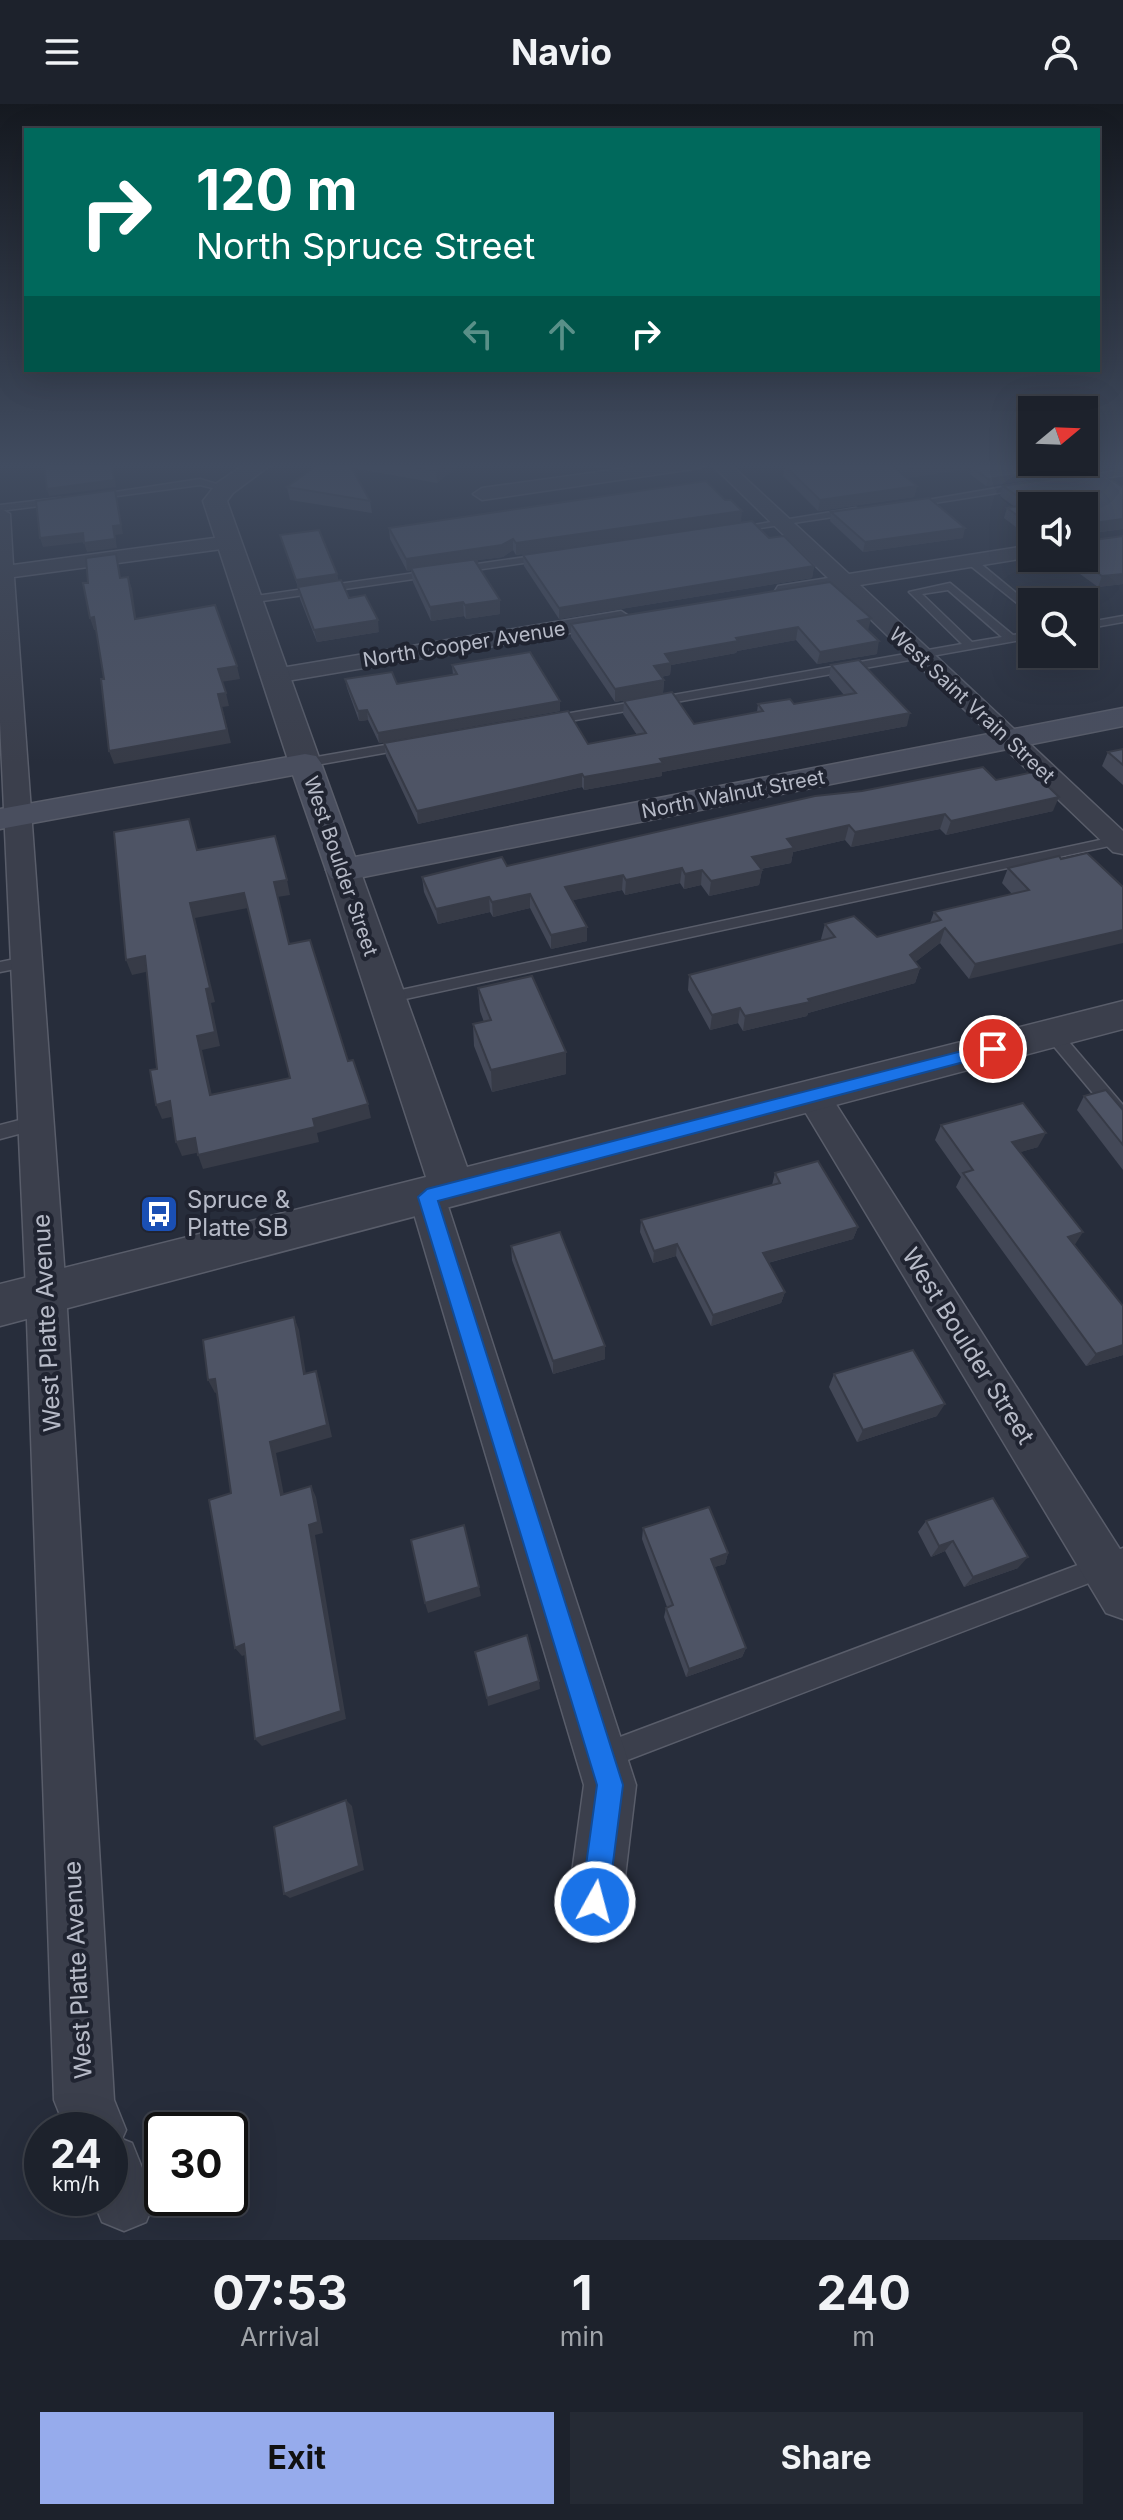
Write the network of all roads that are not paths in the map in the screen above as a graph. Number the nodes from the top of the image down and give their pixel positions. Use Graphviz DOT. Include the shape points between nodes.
graph roads {
  1 [pos="78,563"];
  2 [pos="236,563"];
  3 [pos="506,563"];
  4 [pos="822,563"];
  5 [pos="961,563"];
  6 [pos="973,563"];
  7 [pos="2,573"];
  8 [pos="842,582"];
  9 [pos="765,595"];
  10 [pos="249,600"];
  11 [pos="1018,600"];
  12 [pos="642,615"];
  13 [pos="1123,619"];
  14 [pos="1098,623"];
  15 [pos="1018,638"];
  16 [pos="1011,639"];
  17 [pos="971,647"];
  18 [pos="920,656"];
  19 [pos="275,676"];
  20 [pos="1123,717"];
  21 [pos="541,722"];
  22 [pos="1010,739"];
  23 [pos="415,744"];
  24 [pos="305,763"];
  25 [pos="9,818"];
  26 [pos="1121,842"];
  27 [pos="343,870"];
  28 [pos="13,964"];
  29 [pos="387,998"];
  30 [pos="1123,1015"];
  31 [pos="1052,1033"];
  32 [pos="813,1096"];
  33 [pos="1123,1117"];
  34 [pos="18,1128"];
  35 [pos="440,1194"];
  36 [pos="46,1292"];
  37 [pos="0,1305"];
  38 [pos="1117,1574"];
  39 [pos="602,1757"];
  40 [pos="595,1902"];
  41 [pos="89,2112"];
  1 -- 7 [label="street"];
  2 -- 10 [label="street, West Boulder Street"];
  3 -- 10 [label="lane"];
  4 -- 8 [label="street, West Saint Vrain Street"];
  5 -- 8 [label="street"];
  6 -- 11 [label="lane"];
  7 -- 25 [label="street, West Platte Avenue"];
  8 -- 9 [label="street"];
  8 -- 18 [label="street, West Saint Vrain Street"];
  10 -- 19 [label="street, West Boulder Street"];
  12 -- 19 [label="street, North Cooper Avenue"];
  13 -- 14 [label="lane"];
  15 -- 16 [label="lane"];
  16 -- 17 [label="lane"];
  16 -- 17 [label="lane" via="950,586 914,592"];
  17 -- 18 [label="lane"];
  18 -- 21 [label="lane"];
  18 -- 22 [label="street, West Saint Vrain Street"];
  19 -- 24 [label="street, West Boulder Street"];
  20 -- 22 [label="main road, North Walnut Street"];
  22 -- 26 [label="street, West Saint Vrain Street"];
  22 -- 27 [label="main road, North Walnut Street"];
  23 -- 24 [label="lane"];
  24 -- 25 [label="main road"];
  24 -- 27 [label="main road, West Boulder Street"];
  25 -- 28 [label="street, West Platte Avenue"];
  26 -- 29 [label="lane"];
  27 -- 29 [label="street, West Boulder Street"];
  28 -- 34 [label="street, West Platte Avenue"];
  29 -- 35 [label="street, West Boulder Street"];
  30 -- 31 [label="street"];
  31 -- 32 [label="street"];
  31 -- 33 [label="lane"];
  32 -- 35 [label="street"];
  32 -- 38 [label="street, West Boulder Street"];
  34 -- 36 [label="street, West Platte Avenue"];
  35 -- 36 [label="street"];
  35 -- 39 [label="street"];
  36 -- 37 [label="street"];
  36 -- 41 [label="street, West Platte Avenue" via="84,2100"];
  38 -- 39 [label="lane"];
  39 -- 40 [label="street" via="610,1785"];
}
